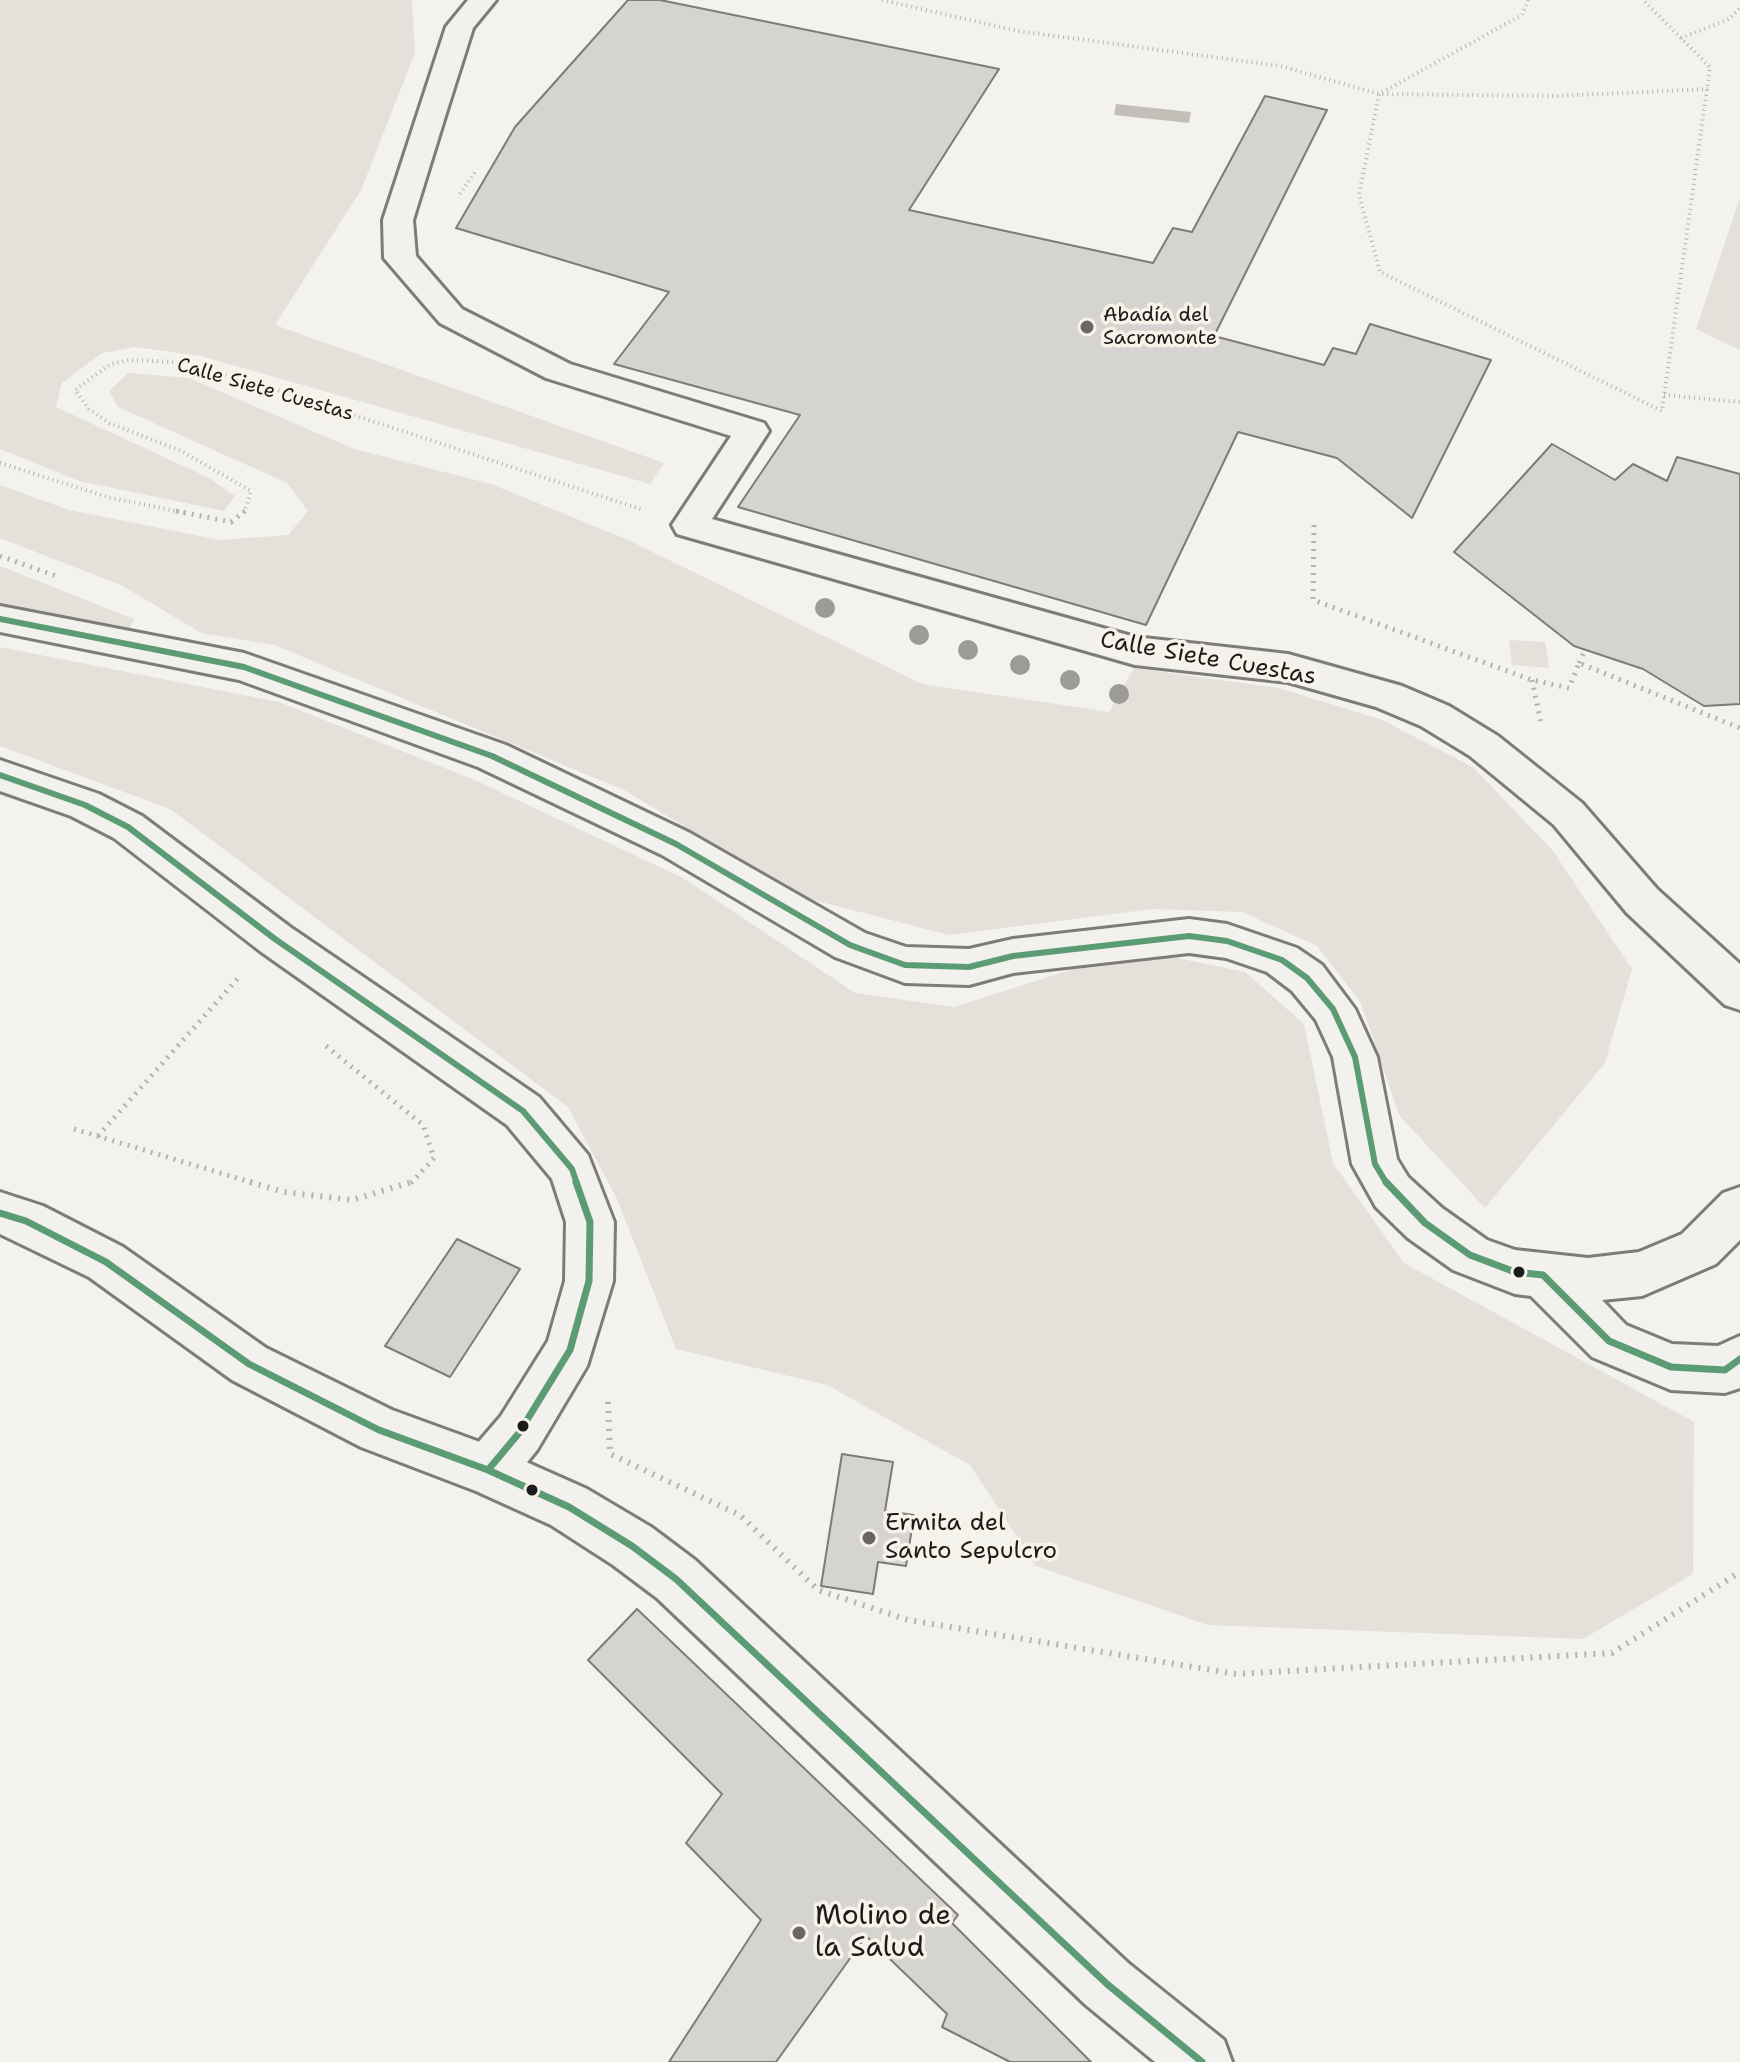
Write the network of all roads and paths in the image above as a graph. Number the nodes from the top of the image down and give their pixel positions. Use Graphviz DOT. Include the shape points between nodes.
graph roads {
  1 [pos="482,0"];
  2 [pos="882,0"];
  3 [pos="1528,0"];
  4 [pos="1643,0"];
  5 [pos="1740,8"];
  6 [pos="1681,38"];
  7 [pos="1708,89"];
  8 [pos="1379,94"];
  9 [pos="1664,395"];
  10 [pos="1740,402"];
  11 [pos="0,463"];
  12 [pos="1314,525"];
  13 [pos="705,529"];
  14 [pos="0,619"];
  15 [pos="1585,650"];
  16 [pos="1579,663"];
  17 [pos="1740,728"];
  18 [pos="0,775"];
  19 [pos="252,986"];
  20 [pos="1740,992"];
  21 [pos="313,1036"];
  22 [pos="74,1129"];
  23 [pos="98,1136"];
  24 [pos="1740,1208"];
  25 [pos="0,1213"];
  26 [pos="1543,1275"];
  27 [pos="570,1350"];
  28 [pos="1740,1359"];
  29 [pos="488,1470"];
  30 [pos="1740,1572"];
  31 [pos="1202,2062"];
  1 -- 13 [label="street" via="460,27 398,220 400,258 451,316 558,371 752,431"];
  2 -- 8 [label="path" via="1018,31 1280,66"];
  3 -- 8 [label="path" via="1522,15"];
  4 -- 6 [label="path"];
  5 -- 6 [label="path" via="1729,19"];
  6 -- 7 [label="path" via="1710,67"];
  7 -- 8 [label="path" via="1558,96"];
  7 -- 9 [label="path"];
  8 -- 9 [label="path" via="1359,195 1380,272 1662,411"];
  9 -- 10 [label="path"];
  11 -- 13 [label="path, Calle Siete Cuestas" via="111,498 231,522 244,513 251,491 181,451 109,423 75,390 111,364 172,362 247,380"];
  12 -- 16 [label="path" via="1313,600 1532,680 1569,688"];
  13 -- 20 [label="street, Calle Siete Cuestas" via="1135,651 1288,668 1388,696 1435,716 1484,746 1568,814 1642,901"];
  14 -- 26 [label="street" via="244,667 492,756 664,837 850,945 905,965 969,967 1013,956 1189,936 1227,941 1282,960 1307,978 1333,1009 1355,1057 1375,1164 1392,1192 1470,1255 1515,1272"];
  15 -- 16 [label="path"];
  16 -- 17 [label="path"];
  18 -- 27 [label="street" via="85,805 128,827 275,939 523,1111 572,1169 590,1222 589,1281"];
  19 -- 23 [label="path" via="240,976"];
  21 -- 23 [label="path" via="423,1125 434,1158 412,1182 352,1200 284,1192"];
  22 -- 23 [label="path"];
  24 -- 26 [label="street" via="1699,1249 1642,1274 1588,1280"];
  25 -- 29 [label="street" via="106,1262 249,1364 379,1430"];
  26 -- 28 [label="street" via="1609,1341 1671,1367 1725,1370"];
  27 -- 29 [label="street" via="519,1433"];
  27 -- 30 [label="path" via="607,1365 610,1454 740,1515 818,1590 908,1620 1236,1674 1612,1653"];
  29 -- 31 [label="street" via="569,1507 676,1579 1107,1984"];
}
